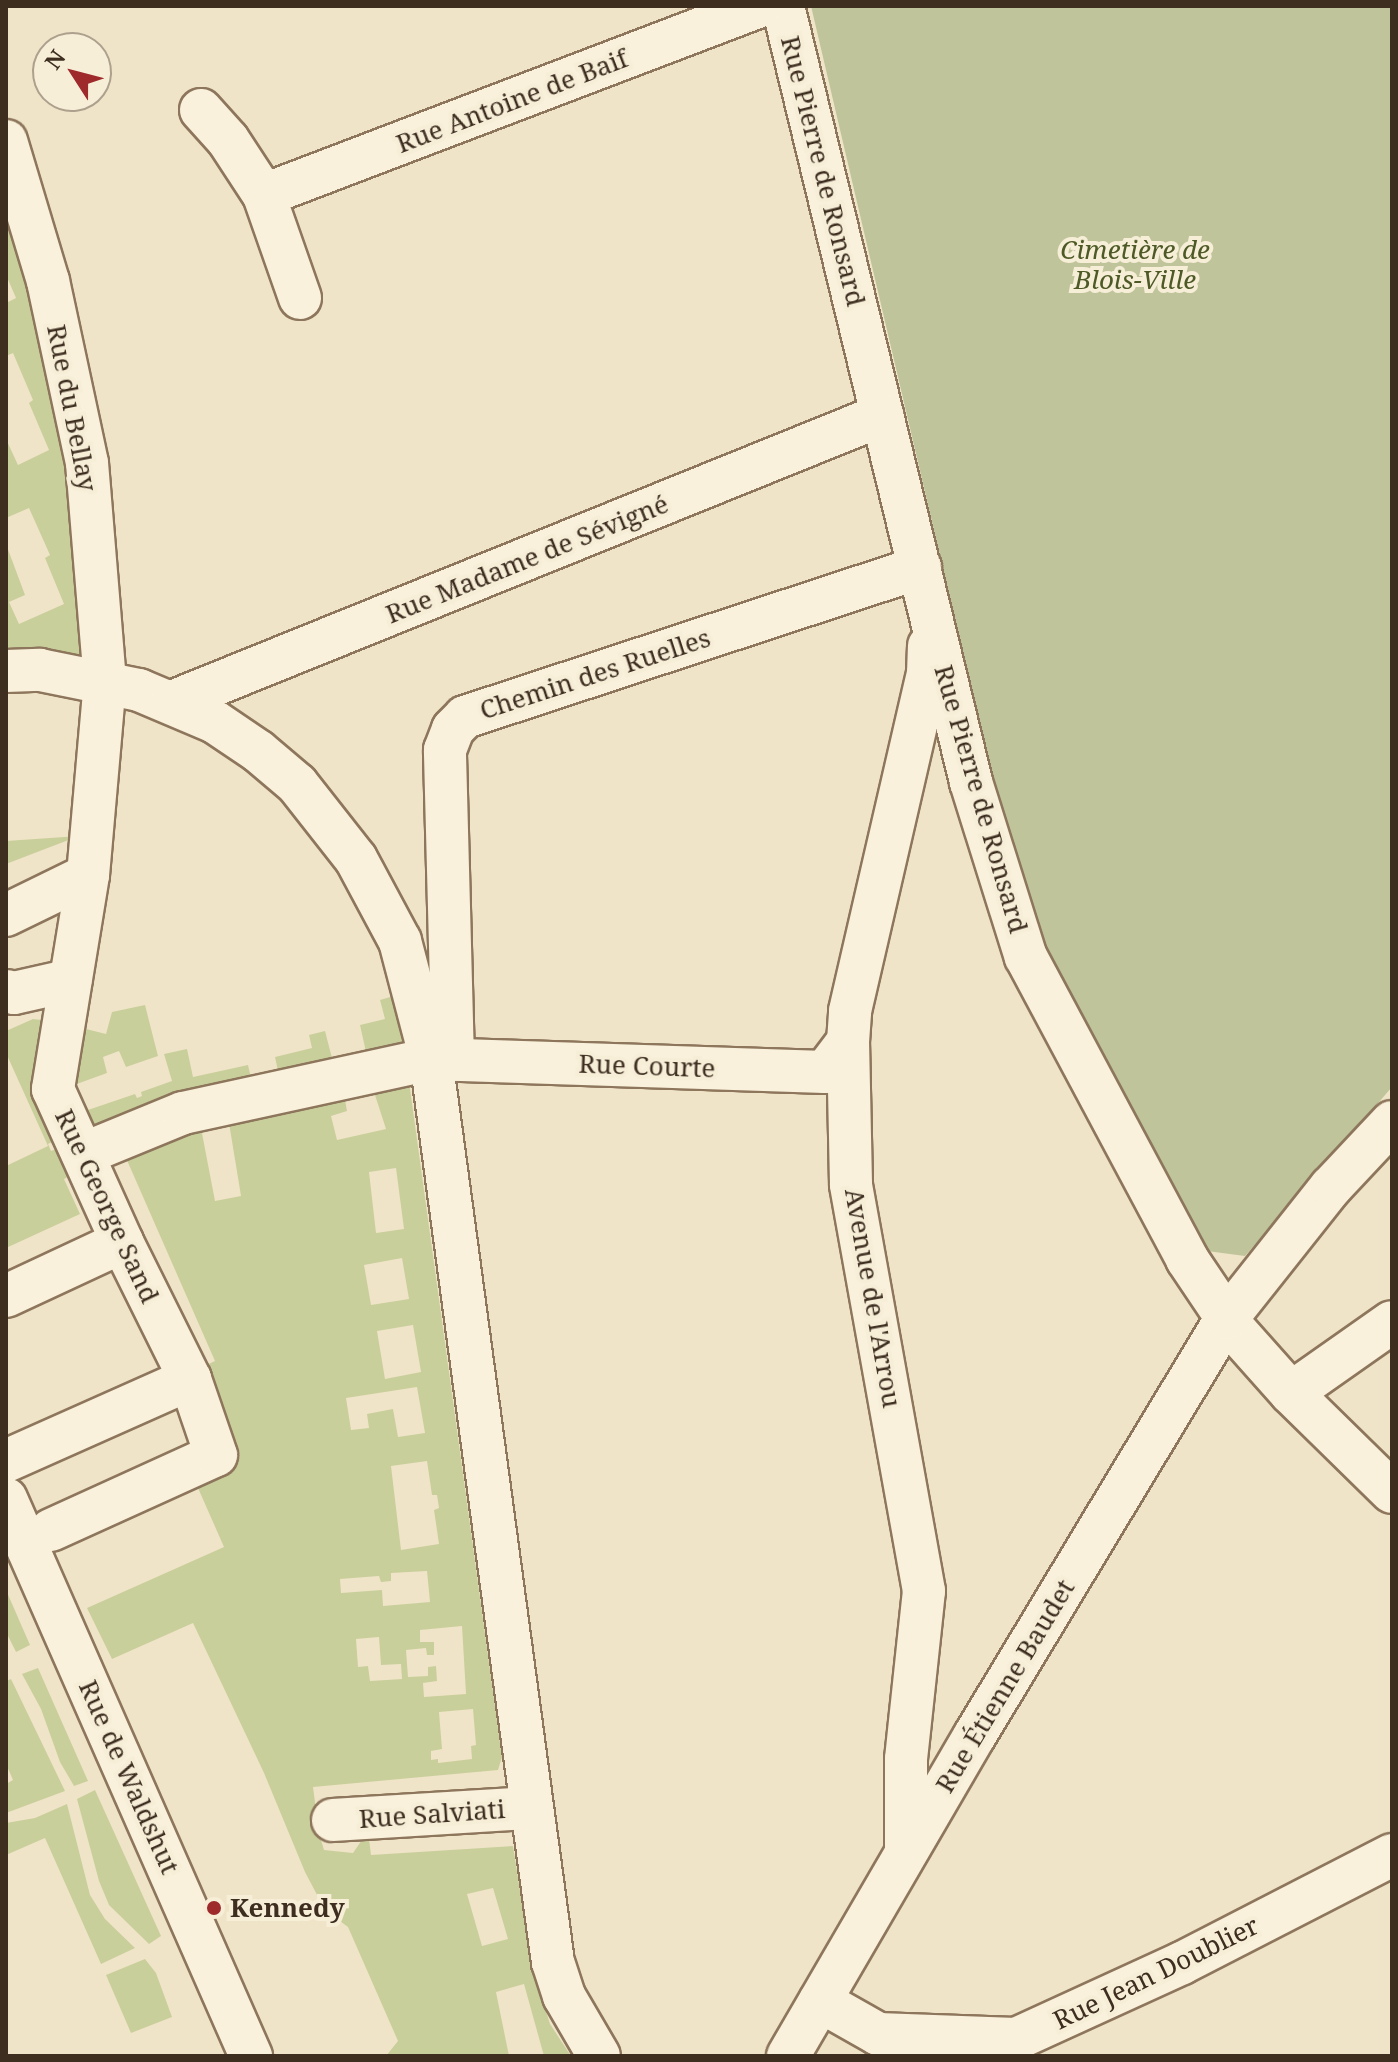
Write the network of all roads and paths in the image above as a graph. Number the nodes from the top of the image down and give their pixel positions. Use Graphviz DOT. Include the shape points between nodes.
graph roads {
  1 [pos="760,6"];
  2 [pos="783,6"];
  3 [pos="201,110"];
  4 [pos="6,141"];
  5 [pos="264,195"];
  6 [pos="300,298"];
  7 [pos="882,415"];
  8 [pos="920,567"];
  9 [pos="930,611"];
  10 [pos="6,671"];
  11 [pos="105,681"];
  12 [pos="172,702"];
  13 [pos="960,738"];
  14 [pos="912,748"];
  15 [pos="88,875"];
  16 [pos="6,915"];
  17 [pos="71,980"];
  18 [pos="6,991"];
  19 [pos="848,1042"];
  20 [pos="442,1059"];
  21 [pos="1392,1122"];
  22 [pos="83,1154"];
  23 [pos="122,1242"];
  24 [pos="6,1296"];
  25 [pos="1227,1318"];
  26 [pos="1392,1322"];
  27 [pos="190,1379"];
  28 [pos="1291,1393"];
  29 [pos="6,1461"];
  30 [pos="1392,1492"];
  31 [pos="6,1499"];
  32 [pos="51,1530"];
  33 [pos="531,1808"];
  34 [pos="333,1820"];
  35 [pos="906,1852"];
  36 [pos="1392,1855"];
  37 [pos="820,2001"];
  38 [pos="251,2056"];
  39 [pos="599,2056"];
  40 [pos="788,2056"];
  1 -- 5 [label="street, Rue Antoine de Baif"];
  2 -- 7 [label="street, Rue Pierre de Ronsard"];
  3 -- 5 [label="street" via="235,149"];
  4 -- 11 [label="street, Rue du Bellay" via="48,281 87,463"];
  5 -- 6 [label="street"];
  7 -- 8 [label="street, Rue Pierre de Ronsard"];
  7 -- 12 [label="street, Rue Madame de Sévigné"];
  8 -- 9 [label="street, Rue Pierre de Ronsard"];
  8 -- 20 [label="street, Chemin des Ruelles" via="465,717 453,729 445,750"];
  9 -- 13 [label="street, Rue Pierre de Ronsard"];
  9 -- 14 [label="street, Avenue de l'Arrou" via="928,674"];
  10 -- 11 [label="street" via="40,670"];
  11 -- 12 [label="street"];
  11 -- 15 [label="street, Rue George Sand"];
  12 -- 20 [label="street" via="215,722 297,784 356,859 400,941"];
  13 -- 14 [label="street" via="928,736"];
  13 -- 25 [label="street, Rue Pierre de Ronsard" via="1026,957 1187,1259"];
  14 -- 19 [label="street, Avenue de l'Arrou" via="850,1011"];
  15 -- 16 [label="street"];
  15 -- 17 [label="street, Rue George Sand"];
  17 -- 18 [label="street"];
  17 -- 22 [label="street, Rue George Sand" via="53,1089"];
  19 -- 20 [label="street, Rue Courte" via="825,1072"];
  19 -- 35 [label="street, Avenue de l'Arrou" via="851,1184 924,1591 906,1759"];
  20 -- 22 [label="street" via="183,1113"];
  20 -- 33 [label="street"];
  21 -- 25 [label="street, Rue Étienne Baudet" via="1303,1220"];
  22 -- 23 [label="street, Rue George Sand"];
  23 -- 24 [label="street"];
  23 -- 27 [label="street, Rue George Sand"];
  25 -- 28 [label="street, Rue Pierre de Ronsard"];
  25 -- 35 [label="street, Rue Étienne Baudet"];
  26 -- 28 [label="street"];
  27 -- 29 [label="street"];
  27 -- 32 [label="street, Rue George Sand" via="216,1455"];
  28 -- 30 [label="street, Rue Pierre de Ronsard"];
  31 -- 38 [label="street, Rue de Waldshut"];
  33 -- 34 [label="street, Rue Salviati"];
  33 -- 39 [label="street" via="553,1962 569,2006"];
  35 -- 37 [label="street, Rue Étienne Baudet"];
  36 -- 37 [label="street, Rue Jean Doublier" via="1182,1963 1016,2039 878,2034"];
  37 -- 40 [label="street, Rue Étienne Baudet"];
}
